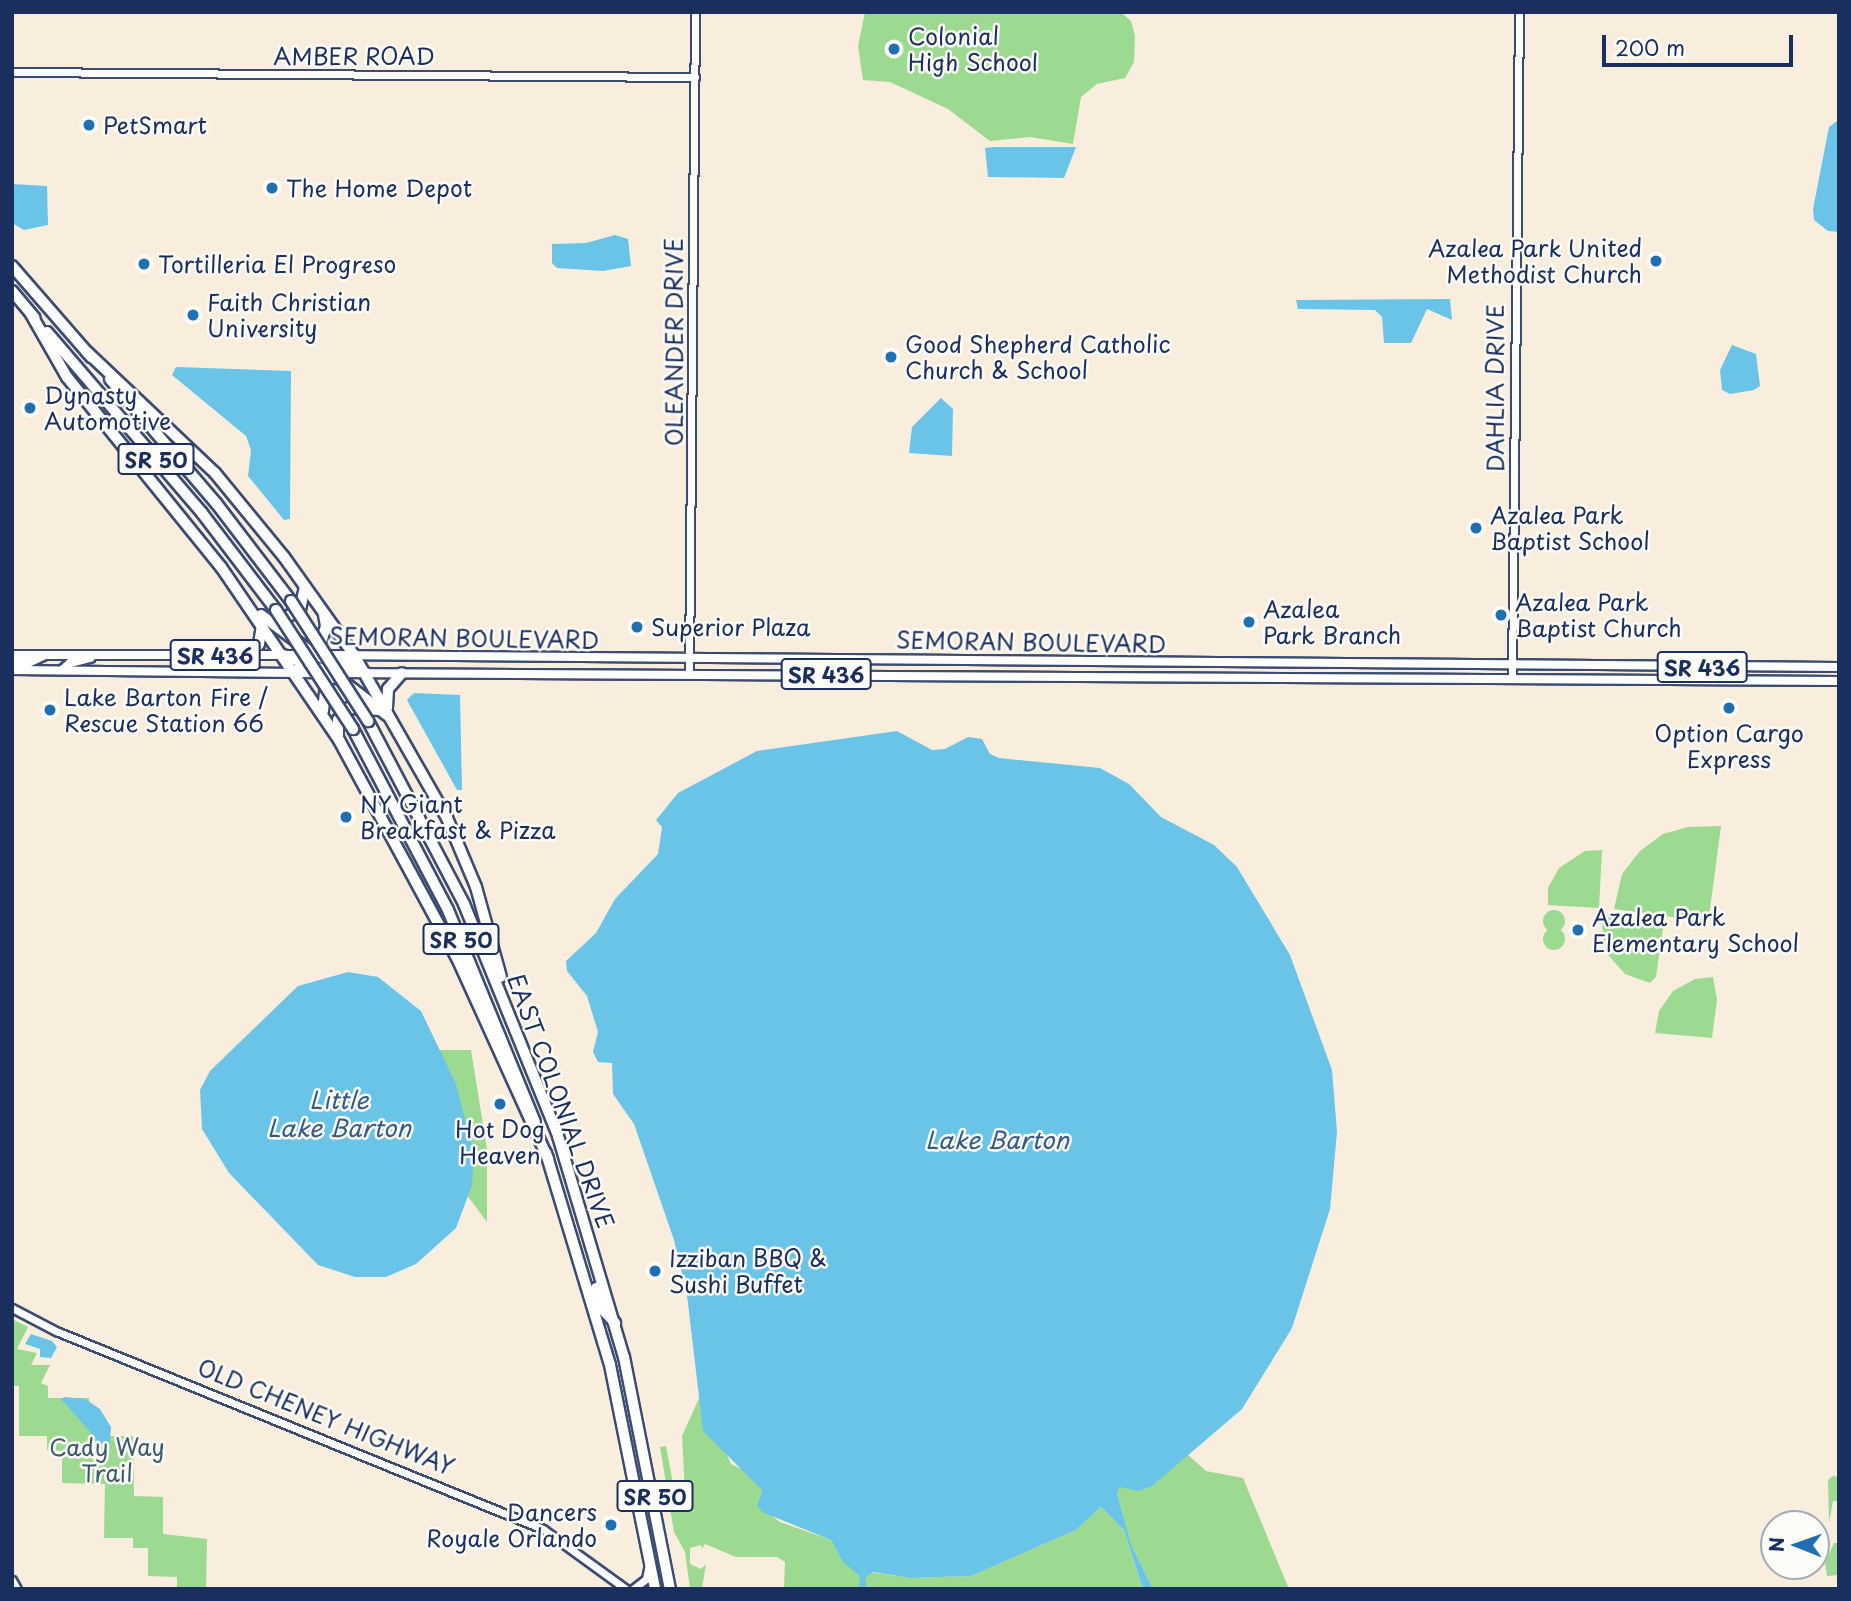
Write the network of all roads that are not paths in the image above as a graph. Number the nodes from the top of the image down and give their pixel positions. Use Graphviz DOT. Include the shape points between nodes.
graph roads {
  1 [pos="695,12"];
  2 [pos="1519,12"];
  3 [pos="12,72"];
  4 [pos="695,77"];
  5 [pos="12,266"];
  6 [pos="12,292"];
  7 [pos="31,313"];
  8 [pos="87,352"];
  9 [pos="305,586"];
  10 [pos="321,608"];
  11 [pos="266,623"];
  12 [pos="12,655"];
  13 [pos="44,655"];
  14 [pos="250,655"];
  15 [pos="283,655"];
  16 [pos="354,655"];
  17 [pos="96,656"];
  18 [pos="312,659"];
  19 [pos="690,659"];
  20 [pos="1034,661"];
  21 [pos="1055,662"];
  22 [pos="12,663"];
  23 [pos="342,664"];
  24 [pos="1272,664"];
  25 [pos="1306,664"];
  26 [pos="1511,665"];
  27 [pos="1839,667"];
  28 [pos="12,670"];
  29 [pos="62,670"];
  30 [pos="295,673"];
  31 [pos="332,673"];
  32 [pos="366,673"];
  33 [pos="402,673"];
  34 [pos="689,673"];
  35 [pos="1014,675"];
  36 [pos="1035,675"];
  37 [pos="1240,677"];
  38 [pos="1277,677"];
  39 [pos="1512,679"];
  40 [pos="1839,681"];
  41 [pos="385,710"];
  42 [pos="324,716"];
  43 [pos="338,740"];
  44 [pos="506,1001"];
  45 [pos="548,1159"];
  46 [pos="570,1227"];
  47 [pos="12,1308"];
  48 [pos="616,1324"];
  49 [pos="600,1328"];
  50 [pos="624,1357"];
  51 [pos="650,1556"];
  52 [pos="12,1580"];
  53 [pos="617,1585"];
  54 [pos="17,1589"];
  55 [pos="626,1589"];
  56 [pos="632,1589"];
  57 [pos="654,1589"];
  58 [pos="670,1589"];
  1 -- 4 [label="street, OLEANDER DRIVE"];
  2 -- 26 [label="street, DAHLIA DRIVE"];
  3 -- 4 [label="street, AMBER ROAD"];
  4 -- 19 [label="street, OLEANDER DRIVE"];
  5 -- 8 [label="highway, EAST COLONIAL DRIVE / SR 50"];
  6 -- 7 [label="highway, EAST COLONIAL DRIVE / SR 50"];
  7 -- 11 [label="highway" via="67,377"];
  7 -- 45 [label="highway, EAST COLONIAL DRIVE / SR 50, bridge" via="202,513 276,610 354,729 448,910"];
  8 -- 9 [label="highway" via="195,450"];
  8 -- 44 [label="highway, EAST COLONIAL DRIVE / SR 50, bridge" via="216,503 291,601 368,721 442,859"];
  9 -- 10 [label="highway"];
  9 -- 11 [label="highway" via="305,601 295,616"];
  10 -- 16 [label="highway"];
  10 -- 18 [label="highway" via="326,626"];
  11 -- 14 [label="highway"];
  11 -- 15 [label="highway"];
  11 -- 18 [label="highway"];
  12 -- 13 [label="main road, SR 436"];
  13 -- 17 [label="main road, SR 436"];
  13 -- 22 [label="main road" via="28,663"];
  14 -- 15 [label="main road, SR 436"];
  14 -- 17 [label="main road, SR 436"];
  15 -- 18 [label="highway"];
  15 -- 30 [label="highway"];
  16 -- 18 [label="main road, SEMORAN BOULEVARD / SR 436"];
  16 -- 19 [label="main road, SEMORAN BOULEVARD / SR 436"];
  16 -- 23 [label="highway"];
  16 -- 32 [label="highway"];
  17 -- 29 [label="main road"];
  18 -- 23 [label="highway"];
  18 -- 30 [label="highway"];
  18 -- 31 [label="highway"];
  19 -- 20 [label="main road, SEMORAN BOULEVARD / SR 436"];
  19 -- 34 [label="street, OLEANDER DRIVE"];
  20 -- 21 [label="main road, SEMORAN BOULEVARD / SR 436"];
  20 -- 35 [label="main road" via="1026,672"];
  21 -- 24 [label="main road, SEMORAN BOULEVARD / SR 436"];
  21 -- 36 [label="main road" via="1036,669"];
  23 -- 31 [label="highway"];
  23 -- 32 [label="highway"];
  24 -- 25 [label="main road, SEMORAN BOULEVARD / SR 436"];
  24 -- 37 [label="main road" via="1260,673"];
  25 -- 26 [label="main road, SEMORAN BOULEVARD / SR 436"];
  25 -- 38 [label="main road" via="1289,667"];
  26 -- 27 [label="main road, SEMORAN BOULEVARD / SR 436"];
  26 -- 39 [label="street, DAHLIA DRIVE"];
  28 -- 29 [label="main road, SEMORAN BOULEVARD / SR 436"];
  29 -- 30 [label="main road, SEMORAN BOULEVARD / SR 436"];
  30 -- 31 [label="main road, SEMORAN BOULEVARD / SR 436"];
  30 -- 42 [label="highway"];
  31 -- 32 [label="main road, SEMORAN BOULEVARD / SR 436"];
  31 -- 41 [label="highway"];
  31 -- 42 [label="highway" via="322,694"];
  32 -- 33 [label="main road, SEMORAN BOULEVARD / SR 436"];
  32 -- 41 [label="highway"];
  33 -- 34 [label="main road, SEMORAN BOULEVARD / SR 436"];
  33 -- 41 [label="highway" via="388,689"];
  34 -- 35 [label="main road, SEMORAN BOULEVARD / SR 436"];
  35 -- 36 [label="main road, SEMORAN BOULEVARD / SR 436"];
  36 -- 37 [label="main road, SEMORAN BOULEVARD / SR 436"];
  37 -- 38 [label="main road, SEMORAN BOULEVARD / SR 436"];
  38 -- 39 [label="main road, SEMORAN BOULEVARD / SR 436"];
  39 -- 40 [label="main road, SEMORAN BOULEVARD / SR 436"];
  41 -- 43 [label="highway" via="349,708 338,720"];
  41 -- 44 [label="highway" via="398,725 466,860 495,947"];
  42 -- 43 [label="highway"];
  43 -- 45 [label="highway" via="465,975"];
  44 -- 48 [label="highway, EAST COLONIAL DRIVE / SR 50" via="558,1136"];
  45 -- 46 [label="highway, EAST COLONIAL DRIVE / SR 50"];
  46 -- 48 [label="highway" via="582,1242 603,1310"];
  46 -- 49 [label="highway, EAST COLONIAL DRIVE / SR 50"];
  47 -- 53 [label="street, OLD CHENEY HIGHWAY" via="56,1332 543,1529"];
  48 -- 50 [label="highway, EAST COLONIAL DRIVE / SR 50"];
  49 -- 50 [label="highway"];
  49 -- 51 [label="highway, EAST COLONIAL DRIVE / SR 50"];
  50 -- 58 [label="highway, EAST COLONIAL DRIVE / SR 50"];
  51 -- 56 [label="street" via="646,1579"];
  51 -- 57 [label="highway, EAST COLONIAL DRIVE / SR 50"];
  52 -- 54 [label="street"];
  53 -- 55 [label="street, OLD CHENEY HIGHWAY"];
}
